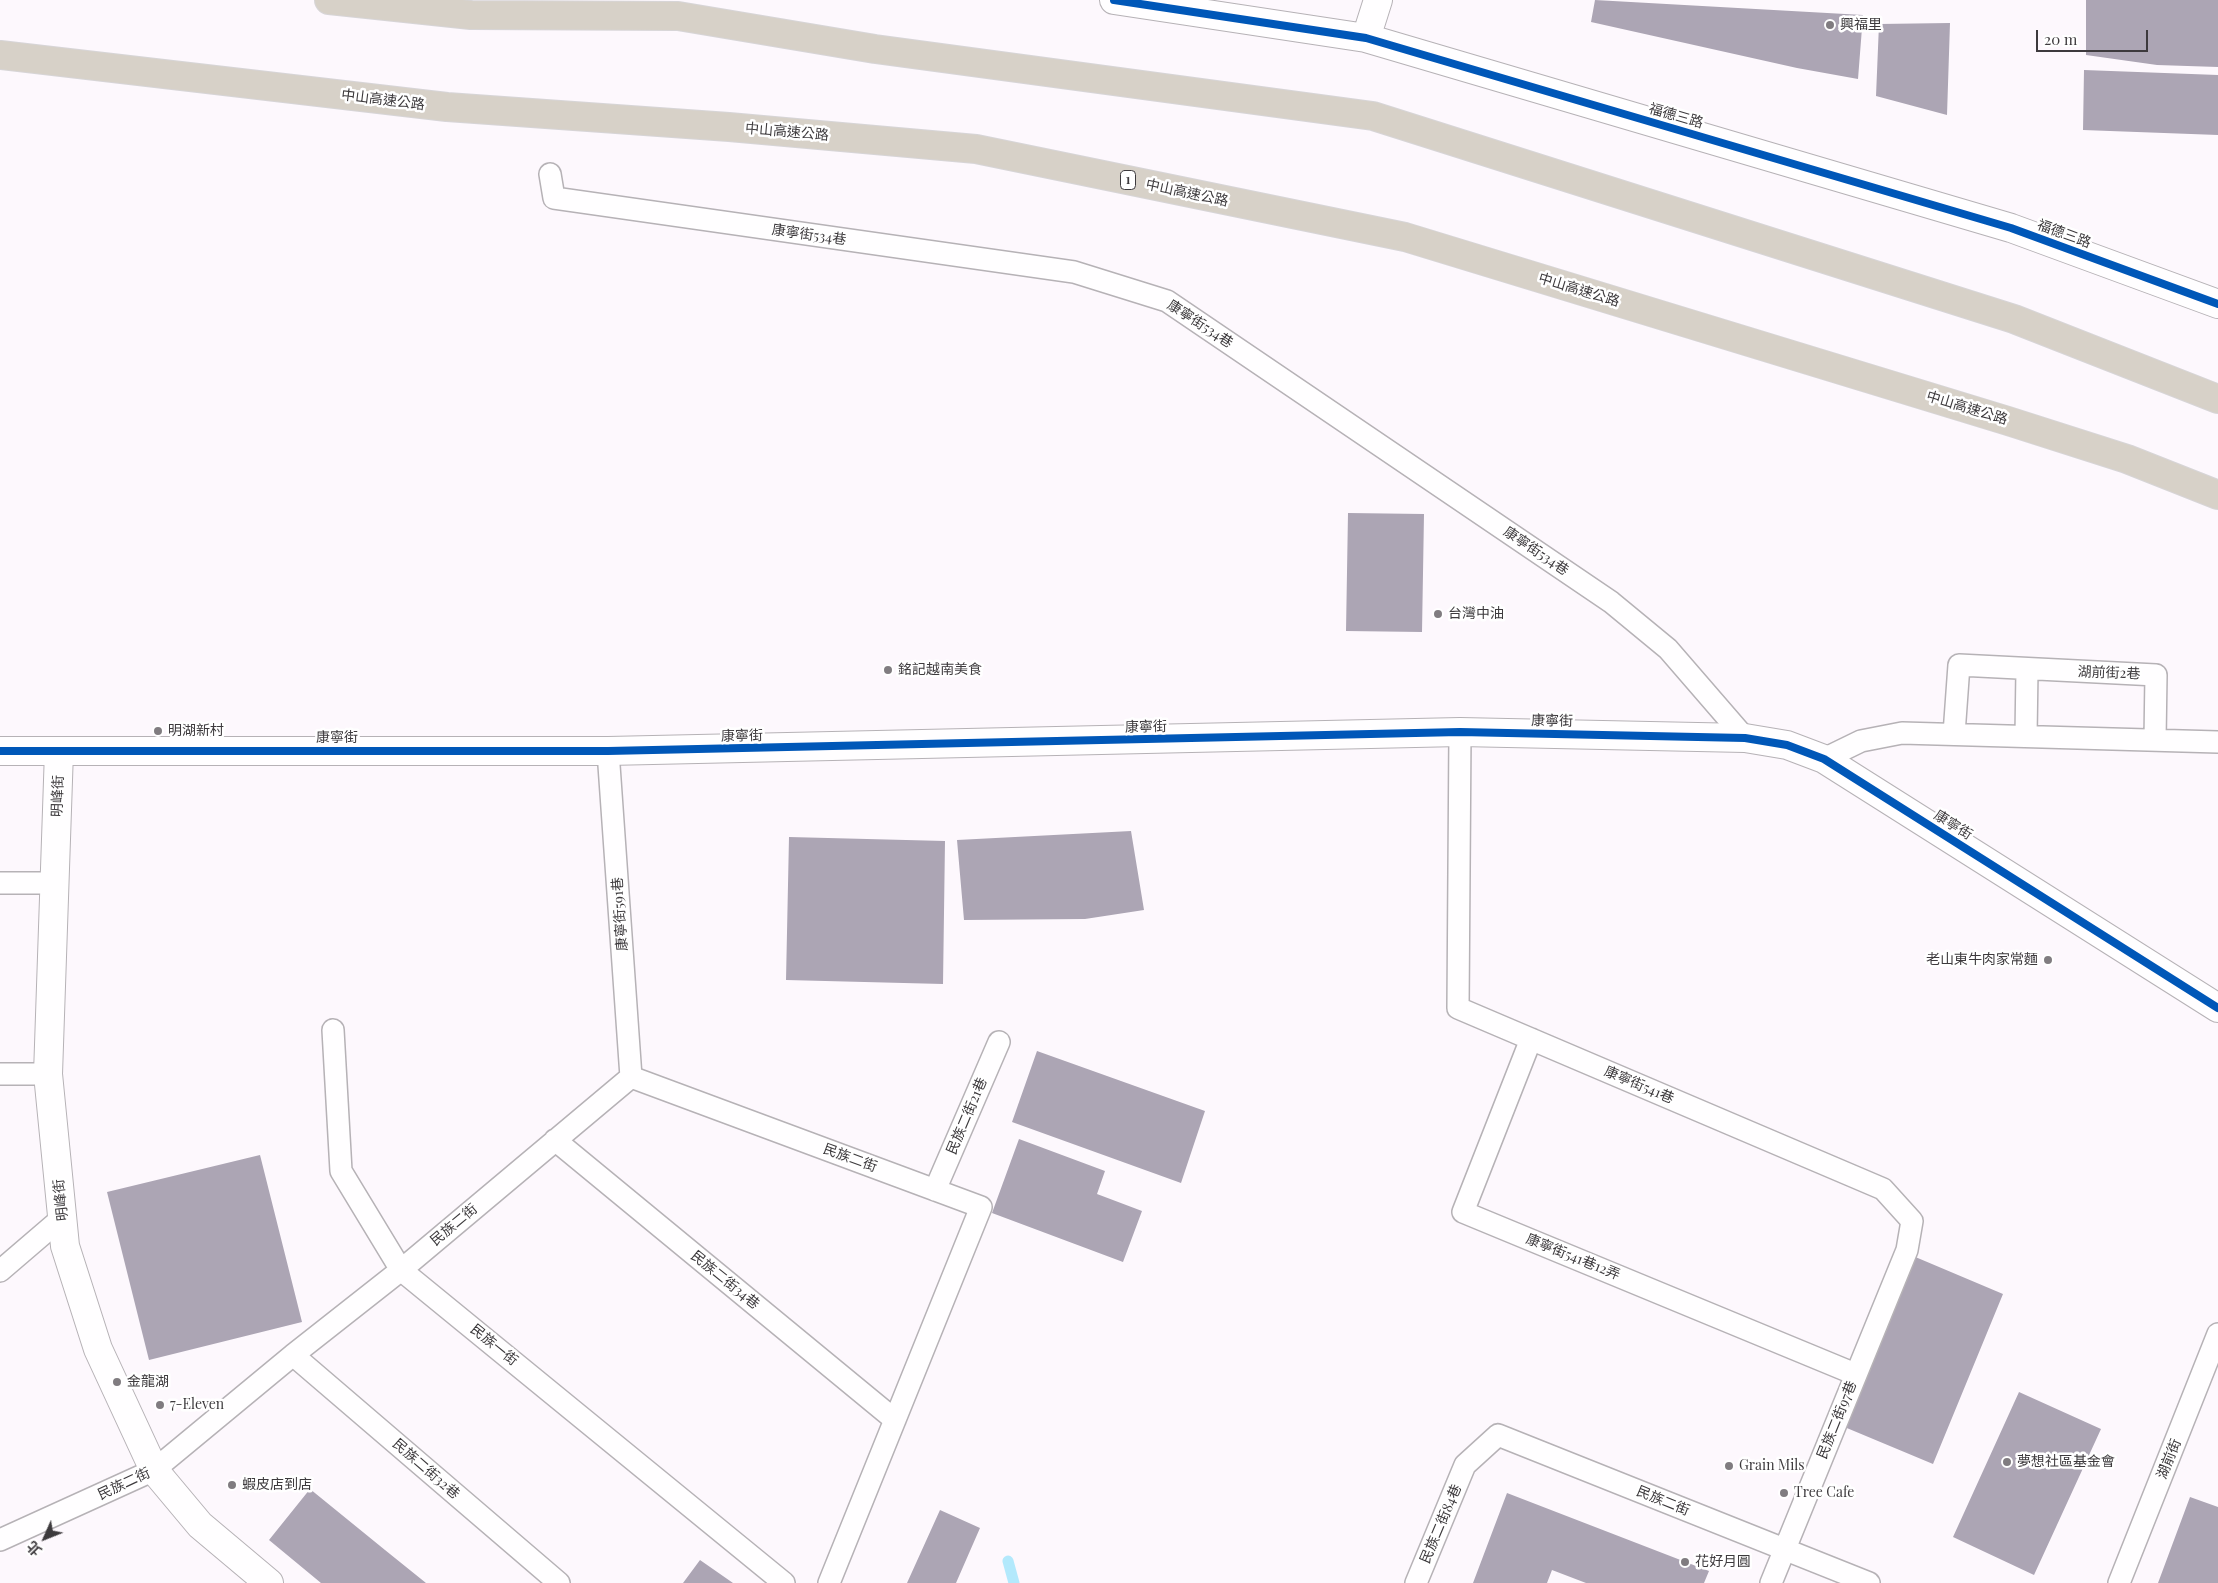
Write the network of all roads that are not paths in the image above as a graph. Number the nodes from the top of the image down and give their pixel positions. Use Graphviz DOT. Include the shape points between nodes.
graph roads {
  1 [pos="329,0"];
  2 [pos="595,0"];
  3 [pos="1114,0"];
  4 [pos="1378,0"];
  5 [pos="678,16"];
  6 [pos="1366,38"];
  7 [pos="0,55"];
  8 [pos="550,174"];
  9 [pos="2218,304"];
  10 [pos="2218,399"];
  11 [pos="2218,495"];
  12 [pos="2028,670"];
  13 [pos="1460,732"];
  14 [pos="1954,734"];
  15 [pos="2026,736"];
  16 [pos="1746,738"];
  17 [pos="2155,740"];
  18 [pos="2218,742"];
  19 [pos="0,751"];
  20 [pos="59,751"];
  21 [pos="608,751"];
  22 [pos="1824,759"];
  23 [pos="0,883"];
  24 [pos="55,883"];
  25 [pos="2218,1008"];
  26 [pos="332,1030"];
  27 [pos="1532,1039"];
  28 [pos="999,1042"];
  29 [pos="0,1074"];
  30 [pos="48,1074"];
  31 [pos="631,1077"];
  32 [pos="555,1140"];
  33 [pos="935,1190"];
  34 [pos="63,1217"];
  35 [pos="401,1270"];
  36 [pos="0,1271"];
  37 [pos="2218,1334"];
  38 [pos="293,1354"];
  39 [pos="1856,1374"];
  40 [pos="895,1420"];
  41 [pos="1465,1465"];
  42 [pos="154,1470"];
  43 [pos="0,1540"];
  44 [pos="1784,1549"];
  45 [pos="269,1583"];
  46 [pos="559,1583"];
  47 [pos="784,1583"];
  48 [pos="829,1583"];
  49 [pos="1416,1583"];
  50 [pos="1771,1583"];
  51 [pos="1869,1583"];
  52 [pos="2119,1583"];
  1 -- 5 [label="highway" via="471,15"];
  2 -- 5 [label="highway"];
  3 -- 6 [label="street, 福德三路"];
  4 -- 6 [label="street"];
  5 -- 10 [label="highway" via="875,49 1373,116 2014,319"];
  6 -- 9 [label="street, 福德三路" via="2011,228"];
  7 -- 11 [label="highway, 中山高速公路 / 1" via="447,107 976,149 1405,237 2017,424 2127,459"];
  8 -- 16 [label="lane, 康寧街534巷" via="554,198 1074,272 1167,301 1611,602 1668,648"];
  12 -- 14 [label="lane, 湖前街2巷" via="1959,665"];
  12 -- 15 [label="lane"];
  12 -- 17 [label="lane, 湖前街2巷" via="2156,675"];
  13 -- 16 [label="street, 康寧街"];
  13 -- 21 [label="street, 康寧街"];
  13 -- 27 [label="lane, 康寧街541巷" via="1458,1008"];
  14 -- 15 [label="lane"];
  14 -- 22 [label="lane" via="1902,733 1861,741"];
  15 -- 17 [label="lane"];
  16 -- 22 [label="street, 康寧街" via="1787,745"];
  17 -- 18 [label="lane"];
  19 -- 20 [label="street, 康寧街"];
  20 -- 21 [label="street, 康寧街"];
  20 -- 24 [label="street, 明峰街"];
  21 -- 31 [label="lane, 康寧街591巷"];
  22 -- 25 [label="street, 康寧街"];
  23 -- 24 [label="lane"];
  24 -- 30 [label="street, 明峰街"];
  26 -- 35 [label="lane, 民族一街" via="341,1171"];
  27 -- 39 [label="lane, 康寧街541巷" via="1883,1190 1912,1221 1907,1250"];
  27 -- 39 [label="lane, 康寧街541巷12弄" via="1463,1212"];
  28 -- 33 [label="lane, 民族二街21巷"];
  29 -- 30 [label="lane"];
  30 -- 34 [label="street, 明峰街"];
  31 -- 32 [label="lane, 民族二街"];
  31 -- 33 [label="lane, 民族二街"];
  32 -- 35 [label="lane, 民族二街"];
  32 -- 40 [label="lane, 民族二街34巷"];
  33 -- 40 [label="lane, 民族二街" via="981,1207"];
  34 -- 36 [label="lane"];
  34 -- 42 [label="street, 明峰街" via="66,1246 98,1349"];
  35 -- 38 [label="lane, 民族二街"];
  35 -- 47 [label="lane, 民族一街"];
  37 -- 52 [label="lane, 湖前街"];
  38 -- 42 [label="lane, 民族二街"];
  38 -- 46 [label="lane, 民族二街32巷"];
  39 -- 44 [label="lane, 民族二街97巷"];
  40 -- 48 [label="lane"];
  41 -- 44 [label="lane, 民族二街" via="1498,1435"];
  41 -- 49 [label="lane, 民族二街84巷"];
  42 -- 43 [label="lane, 民族二街"];
  42 -- 45 [label="street, 明峰街" via="200,1526"];
  44 -- 50 [label="lane, 民族二街97巷"];
  44 -- 51 [label="lane, 民族二街"];
}
